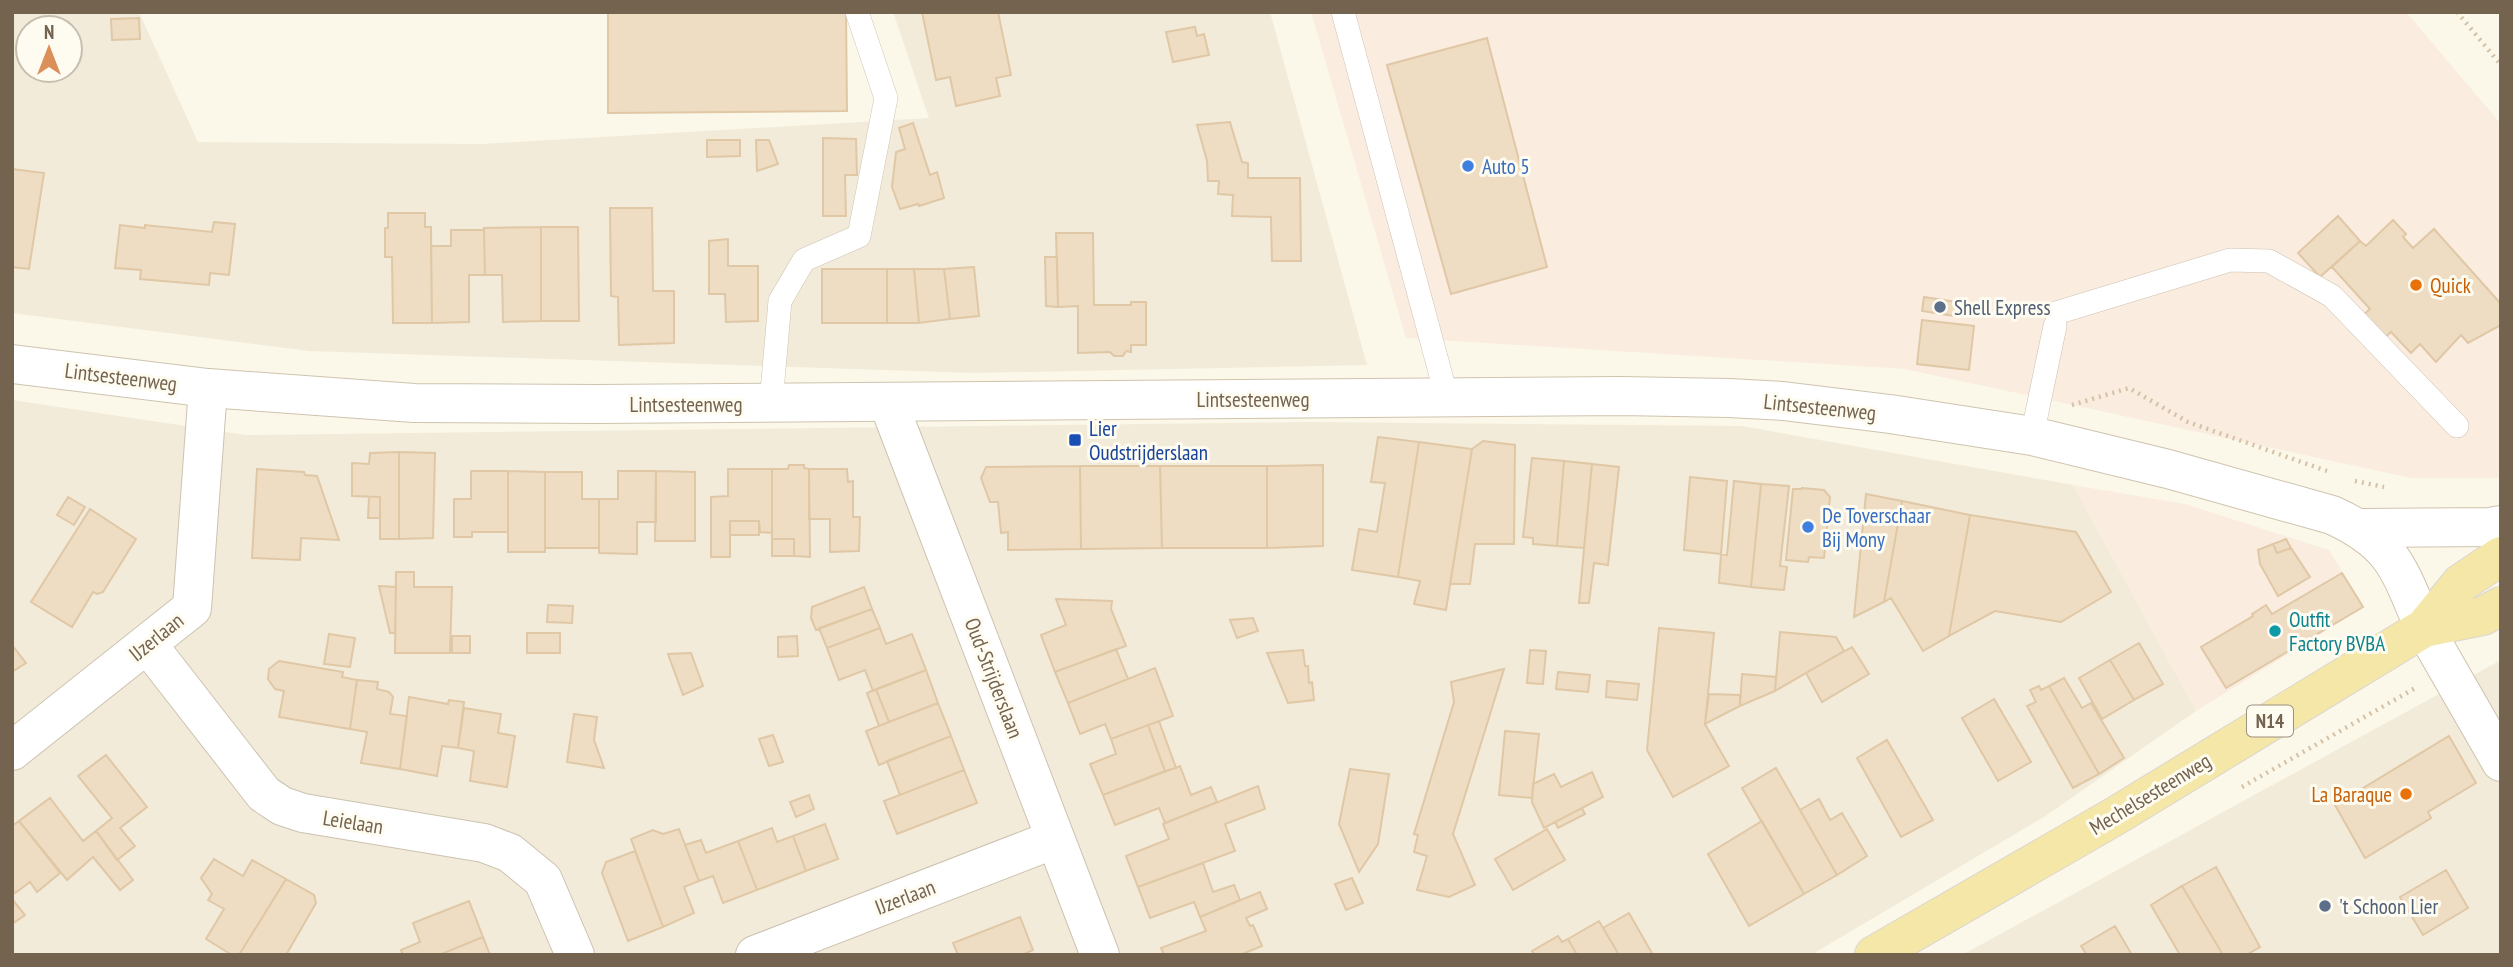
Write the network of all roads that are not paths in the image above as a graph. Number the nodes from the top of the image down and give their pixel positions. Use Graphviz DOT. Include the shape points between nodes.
graph roads {
  1 [pos="857,12"];
  2 [pos="1343,12"];
  3 [pos="12,364"];
  4 [pos="208,388"];
  5 [pos="1447,398"];
  6 [pos="888,402"];
  7 [pos="771,403"];
  8 [pos="2457,426"];
  9 [pos="2032,436"];
  10 [pos="2501,525"];
  11 [pos="2360,528"];
  12 [pos="2501,556"];
  13 [pos="2501,606"];
  14 [pos="2424,628"];
  15 [pos="148,645"];
  16 [pos="12,751"];
  17 [pos="2501,762"];
  18 [pos="1055,839"];
  19 [pos="575,955"];
  20 [pos="755,955"];
  21 [pos="1100,955"];
  22 [pos="1874,955"];
  1 -- 7 [label="lane" via="886,98 859,236 804,260 780,300"];
  2 -- 5 [label="lane"];
  3 -- 4 [label="street, Lintsesteenweg"];
  4 -- 7 [label="street, Lintsesteenweg" via="414,403"];
  4 -- 15 [label="street, IJzerlaan" via="192,608"];
  5 -- 6 [label="street, Lintsesteenweg"];
  5 -- 9 [label="street, Lintsesteenweg" via="1621,396 1783,401"];
  6 -- 7 [label="street, Lintsesteenweg"];
  6 -- 18 [label="street, Oud-Strijderslaan"];
  8 -- 9 [label="lane" via="2332,296 2269,261 2230,260 2056,320"];
  9 -- 11 [label="street, Lintsesteenweg" via="2168,469 2332,515"];
  10 -- 11 [label="street"];
  11 -- 14 [label="street, Lintsesteenweg" via="2392,557"];
  12 -- 14 [label="main road, Mechelsesteenweg / N14" via="2461,583"];
  13 -- 14 [label="main road, Mechelsesteenweg / N14" via="2483,616"];
  14 -- 17 [label="street, Lintsesteenweg"];
  14 -- 22 [label="main road, Mechelsesteenweg / N14" via="2117,815"];
  15 -- 16 [label="street, IJzerlaan"];
  15 -- 19 [label="street, Leielaan" via="264,794 303,813 484,844 510,853 543,880"];
  18 -- 20 [label="street, IJzerlaan"];
  18 -- 21 [label="street, Oud-Strijderslaan"];
}
